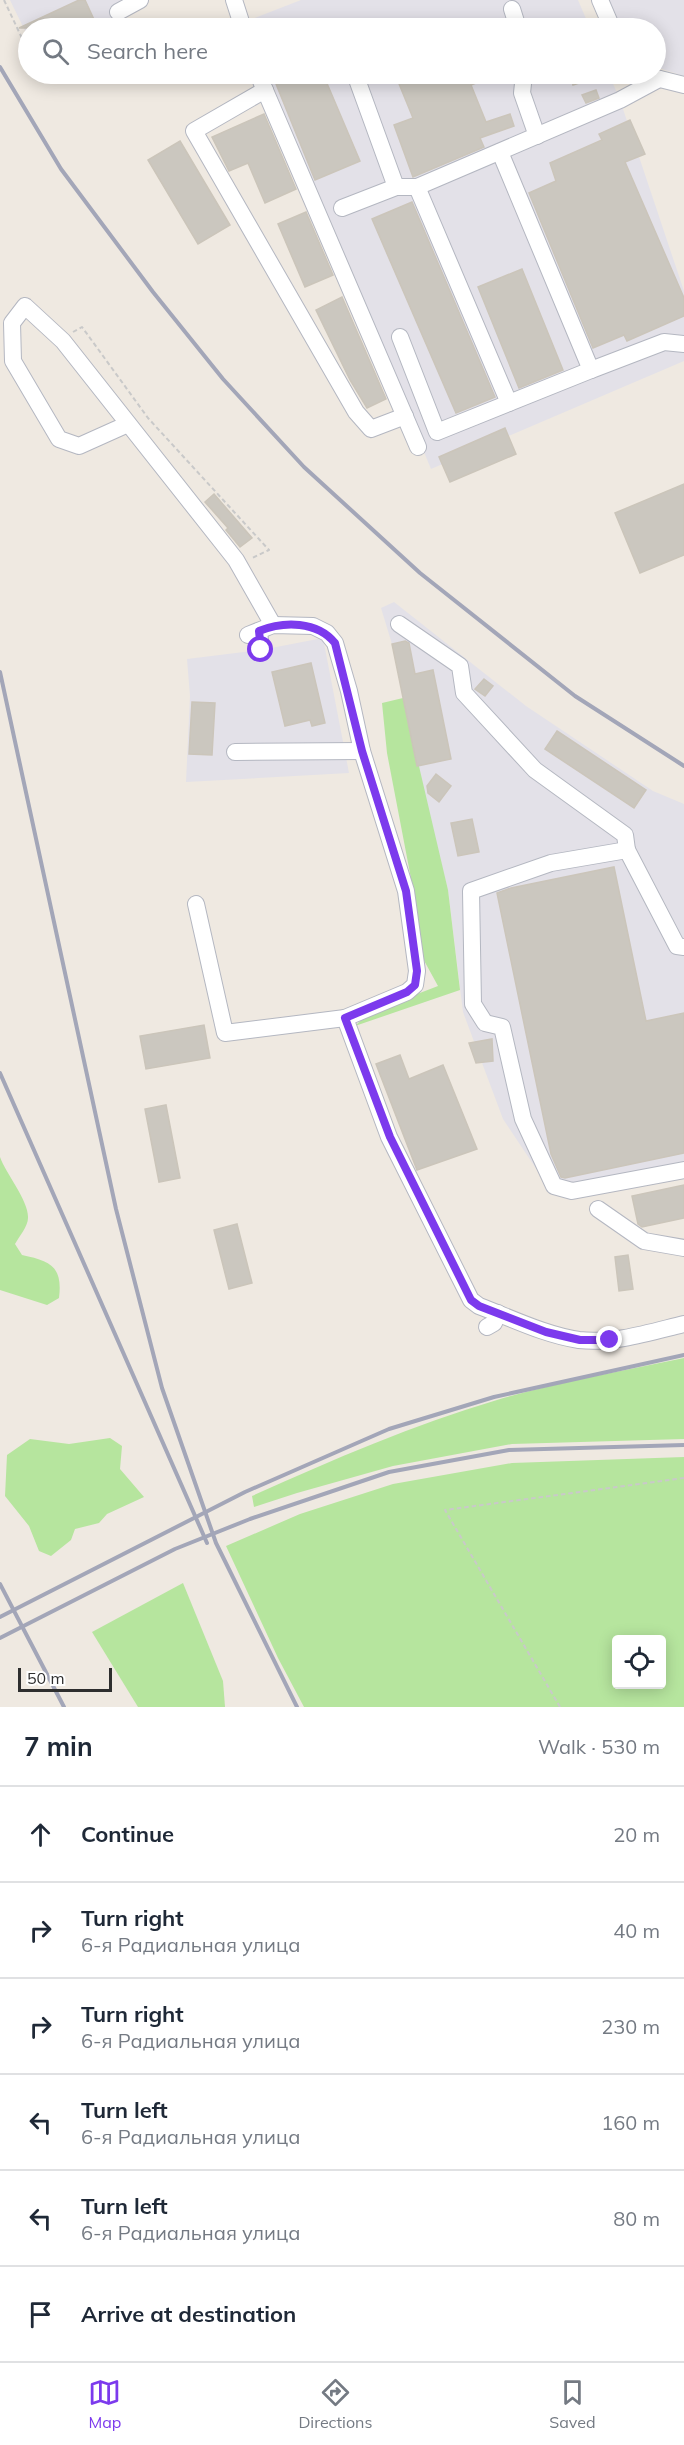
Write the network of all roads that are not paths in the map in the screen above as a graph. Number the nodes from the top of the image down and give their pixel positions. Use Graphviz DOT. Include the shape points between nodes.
graph roads {
  1 [pos="140,0"];
  2 [pos="234,0"];
  3 [pos="600,0"];
  4 [pos="512,9"];
  5 [pos="118,12"];
  6 [pos="240,18"];
  7 [pos="515,18"];
  8 [pos="608,18"];
  9 [pos="666,81"];
  10 [pos="262,84"];
  11 [pos="359,84"];
  12 [pos="523,84"];
  13 [pos="650,84"];
  14 [pos="684,85"];
  15 [pos="265,90"];
  16 [pos="537,136"];
  17 [pos="500,152"];
  18 [pos="396,187"];
  19 [pos="417,187"];
  20 [pos="342,208"];
  21 [pos="400,337"];
  22 [pos="684,344"];
  23 [pos="591,370"];
  24 [pos="509,403"];
  25 [pos="405,416"];
  26 [pos="128,424"];
  27 [pos="418,447"];
  28 [pos="399,624"];
  29 [pos="260,630"];
  30 [pos="261,650"];
  31 [pos="362,751"];
  32 [pos="235,752"];
  33 [pos="627,850"];
  34 [pos="196,904"];
  35 [pos="684,947"];
  36 [pos="345,1018"];
  37 [pos="684,1170"];
  38 [pos="598,1209"];
  39 [pos="684,1248"];
  40 [pos="498,1313"];
  41 [pos="684,1324"];
  42 [pos="487,1327"];
  1 -- 5 [label="street"];
  2 -- 6 [label="street"];
  3 -- 8 [label="street"];
  4 -- 7 [label="street"];
  9 -- 14 [label="street"];
  10 -- 15 [label="street"];
  11 -- 18 [label="street"];
  12 -- 16 [label="street" via="522,93"];
  13 -- 16 [label="street"];
  15 -- 25 [label="street"];
  15 -- 25 [label="street" via="194,131 356,412 371,429"];
  16 -- 17 [label="street"];
  17 -- 19 [label="street"];
  17 -- 23 [label="street"];
  18 -- 19 [label="street"];
  18 -- 20 [label="street"];
  19 -- 24 [label="street"];
  21 -- 24 [label="street" via="437,432"];
  22 -- 23 [label="street" via="664,342"];
  23 -- 24 [label="street"];
  25 -- 27 [label="street"];
  26 -- 26 [label="street" via="63,341 25,306 12,323 14,361 59,439 79,446"];
  26 -- 29 [label="street" via="238,564"];
  28 -- 33 [label="street" via="460,666 464,693 535,770 625,835"];
  29 -- 30 [label="street"];
  29 -- 31 [label="street" via="313,626 327,633 335,643"];
  31 -- 32 [label="street"];
  31 -- 36 [label="street" via="406,891 417,971 415,985 407,992"];
  33 -- 35 [label="street" via="666,929 677,946"];
  33 -- 37 [label="street" via="551,863 471,891 473,1004 485,1023 502,1027 524,1119 554,1186 572,1191"];
  34 -- 36 [label="street" via="225,1033"];
  36 -- 40 [label="street" via="390,1137 471,1300"];
  38 -- 39 [label="street" via="644,1241"];
  40 -- 41 [label="street" via="546,1332 580,1340"];
  40 -- 42 [label="street" via="494,1323"];
}
